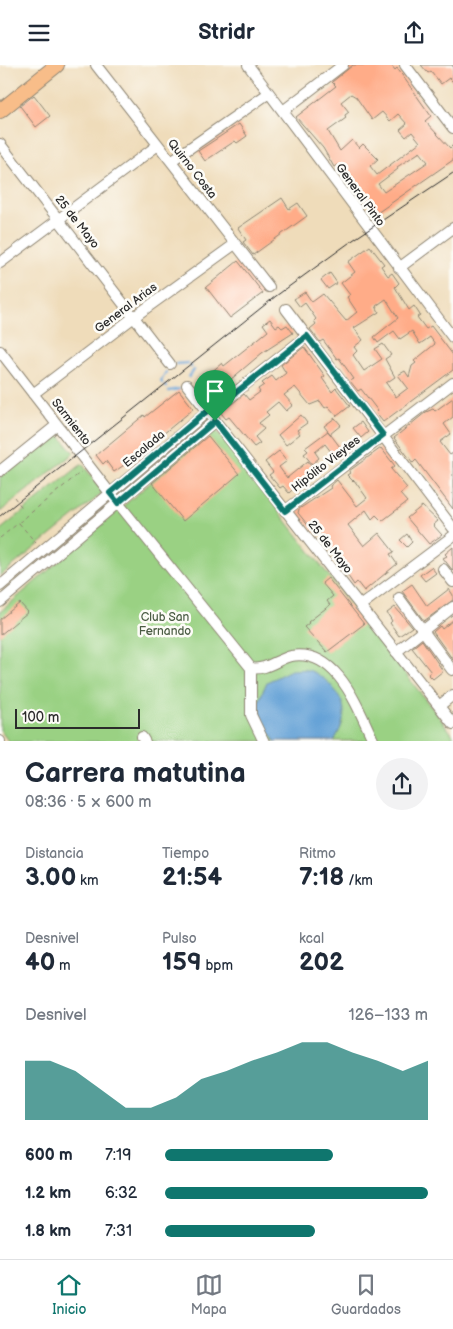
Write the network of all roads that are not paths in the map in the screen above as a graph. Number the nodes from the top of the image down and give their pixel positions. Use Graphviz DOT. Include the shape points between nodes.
graph roads {
  1 [pos="57,65"];
  2 [pos="96,65"];
  3 [pos="248,65"];
  4 [pos="342,65"];
  5 [pos="405,65"];
  6 [pos="269,93"];
  7 [pos="0,111"];
  8 [pos="283,111"];
  9 [pos="453,128"];
  10 [pos="0,144"];
  11 [pos="158,145"];
  12 [pos="171,161"];
  13 [pos="59,219"];
  14 [pos="453,228"];
  15 [pos="235,244"];
  16 [pos="0,263"];
  17 [pos="399,267"];
  18 [pos="269,287"];
  19 [pos="286,309"];
  20 [pos="134,317"];
  21 [pos="307,336"];
  22 [pos="453,338"];
  23 [pos="0,351"];
  24 [pos="170,364"];
  25 [pos="453,383"];
  26 [pos="187,385"];
  27 [pos="34,394"];
  28 [pos="207,411"];
  29 [pos="215,421"];
  30 [pos="57,425"];
  31 [pos="383,435"];
  32 [pos="0,471"];
  33 [pos="110,493"];
  34 [pos="120,505"];
  35 [pos="285,511"];
  36 [pos="453,528"];
  37 [pos="453,536"];
  38 [pos="443,569"];
  39 [pos="453,582"];
  40 [pos="0,586"];
  41 [pos="399,598"];
  42 [pos="0,602"];
  43 [pos="360,606"];
  44 [pos="453,607"];
  45 [pos="423,631"];
  46 [pos="396,652"];
  47 [pos="251,668"];
  48 [pos="452,670"];
  49 [pos="453,695"];
  50 [pos="439,706"];
  51 [pos="453,724"];
  52 [pos="264,741"];
  53 [pos="374,741"];
  1 -- 7 [label="main road"];
  2 -- 11 [label="street, Quirno Costa"];
  3 -- 6 [label="street, General Pinto"];
  4 -- 8 [label="street"];
  5 -- 9 [label="street"];
  6 -- 8 [label="street, General Pinto"];
  6 -- 12 [label="street"];
  8 -- 17 [label="street, General Pinto"];
  10 -- 13 [label="street, 25 de Mayo"];
  11 -- 12 [label="street, Quirno Costa"];
  11 -- 13 [label="street"];
  12 -- 15 [label="street, Quirno Costa"];
  13 -- 16 [label="street"];
  13 -- 20 [label="street, 25 de Mayo"];
  14 -- 17 [label="street"];
  15 -- 18 [label="street, Quirno Costa"];
  15 -- 20 [label="street, General Arias"];
  17 -- 22 [label="street, General Pinto"];
  19 -- 21 [label="street"];
  20 -- 24 [label="street, 25 de Mayo"];
  20 -- 27 [label="street, General Arias"];
  21 -- 28 [label="street, Escalada" via="214,410"];
  21 -- 31 [label="street"];
  23 -- 27 [label="street, Sarmiento"];
  25 -- 31 [label="street, Hipólito Vieytes"];
  26 -- 28 [label="street, 25 de Mayo"];
  27 -- 30 [label="street, Sarmiento"];
  28 -- 29 [label="street, 25 de Mayo"];
  28 -- 33 [label="street, Escalada"];
  29 -- 34 [label="street, Escalada"];
  29 -- 35 [label="street, 25 de Mayo"];
  30 -- 32 [label="street"];
  30 -- 33 [label="street, Sarmiento"];
  31 -- 35 [label="street, Hipólito Vieytes"];
  31 -- 36 [label="street"];
  33 -- 34 [label="street, Sarmiento"];
  33 -- 40 [label="street, Escalada"];
  34 -- 42 [label="street, Escalada"];
  34 -- 47 [label="street, Sarmiento"];
  35 -- 43 [label="street, 25 de Mayo"];
  37 -- 43 [label="street"];
  38 -- 39 [label="street"];
  41 -- 45 [label="street"];
  43 -- 46 [label="street, 25 de Mayo"];
  44 -- 45 [label="street"];
  45 -- 46 [label="street"];
  45 -- 48 [label="street"];
  46 -- 50 [label="street, 25 de Mayo"];
  47 -- 52 [label="street" via="251,715"];
  47 -- 53 [label="street" via="264,667 293,656 305,657 332,668"];
  49 -- 50 [label="street"];
  50 -- 51 [label="street, 25 de Mayo"];
}
